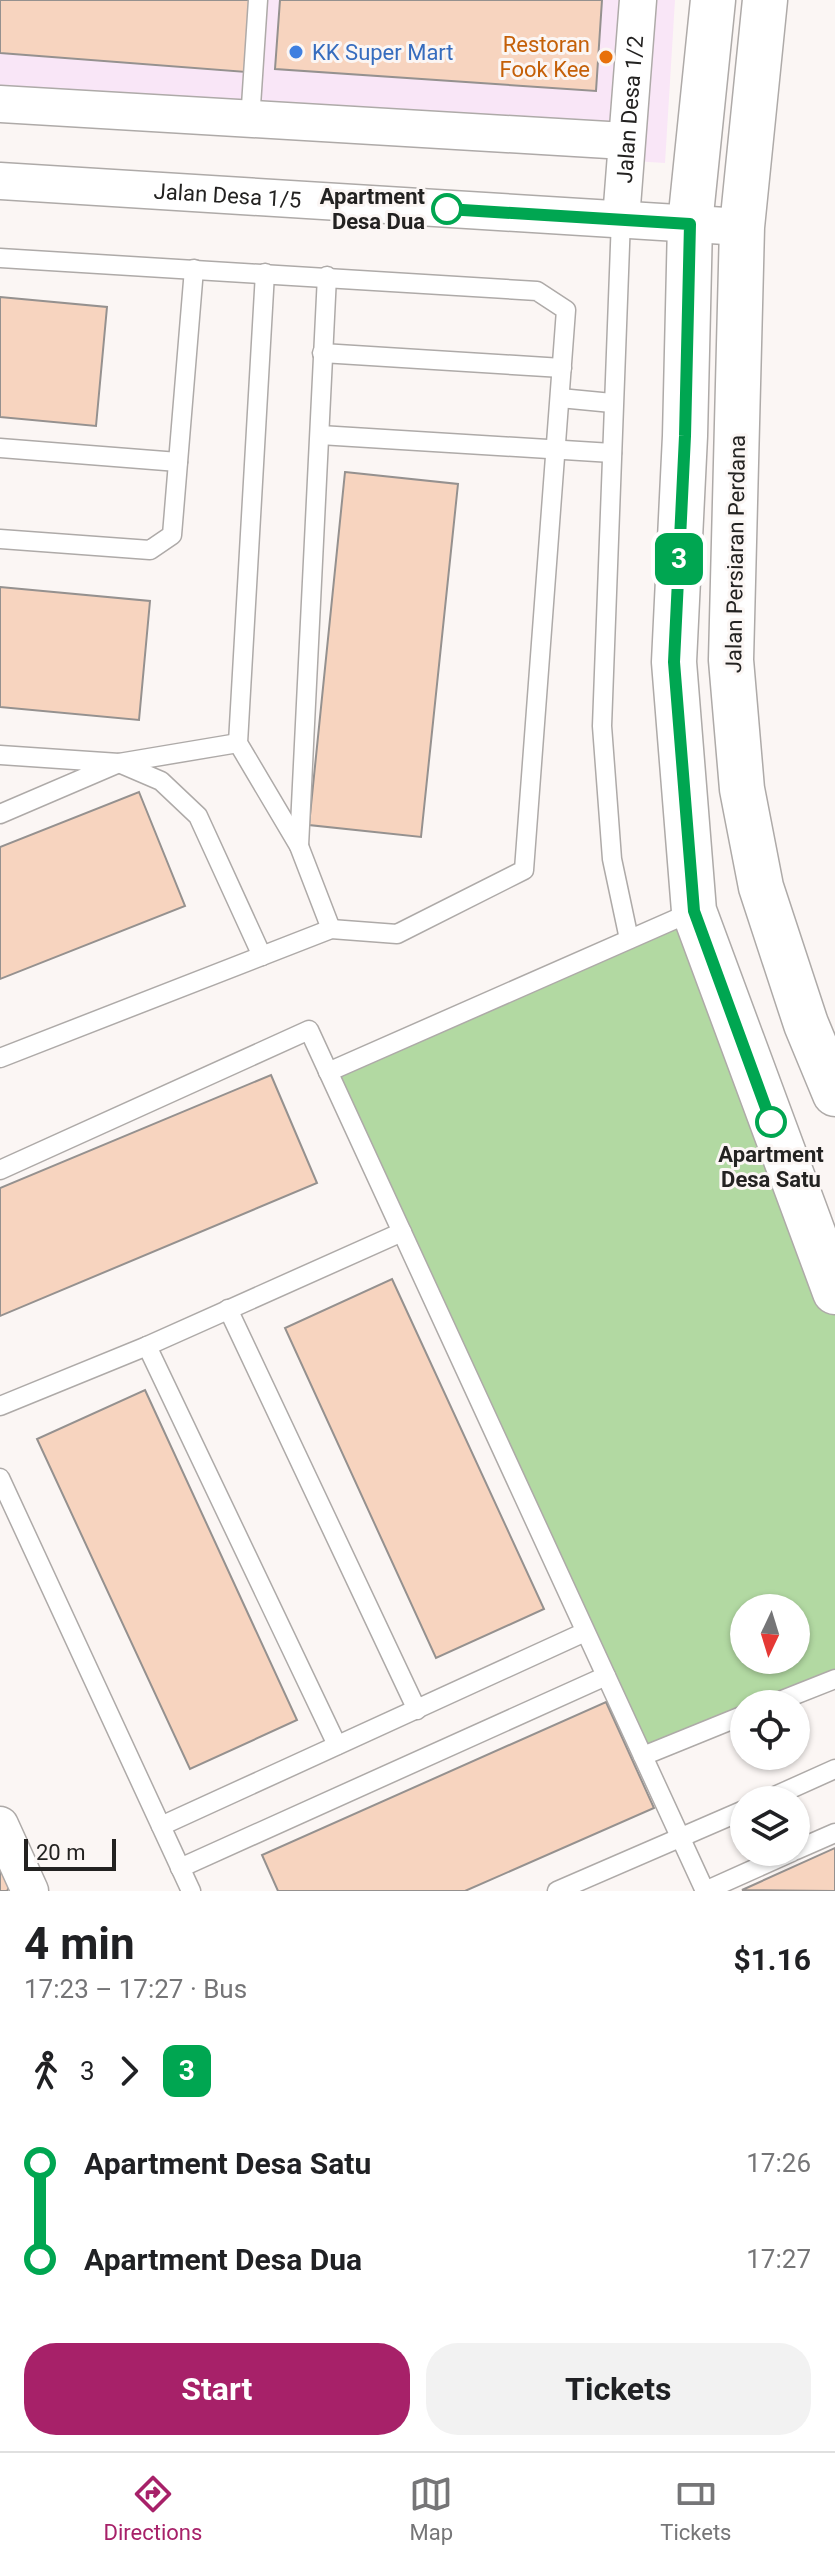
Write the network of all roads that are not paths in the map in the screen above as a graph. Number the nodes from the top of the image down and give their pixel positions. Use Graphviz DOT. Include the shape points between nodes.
graph roads {
  1 [pos="258,0"];
  2 [pos="638,0"];
  3 [pos="713,0"];
  4 [pos="765,0"];
  5 [pos="0,104"];
  6 [pos="250,121"];
  7 [pos="625,141"];
  8 [pos="0,181"];
  9 [pos="621,219"];
  10 [pos="690,224"];
  11 [pos="742,227"];
  12 [pos="0,258"];
  13 [pos="194,269"];
  14 [pos="265,273"];
  15 [pos="327,276"];
  16 [pos="322,353"];
  17 [pos="562,368"];
  18 [pos="560,398"];
  19 [pos="612,403"];
  20 [pos="320,435"];
  21 [pos="0,448"];
  22 [pos="558,449"];
  23 [pos="612,453"];
  24 [pos="178,462"];
  25 [pos="0,539"];
  26 [pos="238,743"];
  27 [pos="0,755"];
  28 [pos="119,763"];
  29 [pos="0,814"];
  30 [pos="299,846"];
  31 [pos="694,911"];
  32 [pos="331,929"];
  33 [pos="629,939"];
  34 [pos="262,956"];
  35 [pos="0,1058"];
  36 [pos="328,1072"];
  37 [pos="835,1094"];
  38 [pos="0,1170"];
  39 [pos="402,1232"];
  40 [pos="835,1292"];
  41 [pos="228,1309"];
  42 [pos="147,1346"];
  43 [pos="0,1406"];
  44 [pos="0,1478"];
  45 [pos="585,1632"];
  46 [pos="606,1676"];
  47 [pos="835,1679"];
  48 [pos="807,1690"];
  49 [pos="417,1710"];
  50 [pos="730,1721"];
  51 [pos="337,1745"];
  52 [pos="643,1756"];
  53 [pos="835,1769"];
  54 [pos="797,1786"];
  55 [pos="730,1816"];
  56 [pos="0,1825"];
  57 [pos="161,1826"];
  58 [pos="835,1833"];
  59 [pos="681,1838"];
  60 [pos="810,1844"];
  61 [pos="761,1866"];
  62 [pos="180,1868"];
  63 [pos="30,1891"];
  64 [pos="191,1891"];
  65 [pos="557,1891"];
  66 [pos="705,1891"];
  1 -- 6 [label="lane"];
  2 -- 7 [label="street, Jalan Desa 1/2"];
  3 -- 10 [label="street"];
  4 -- 11 [label="street, Jalan Persiaran Perdana"];
  5 -- 6 [label="street"];
  6 -- 7 [label="street"];
  7 -- 9 [label="street, Jalan Desa 1/2"];
  8 -- 9 [label="street, Jalan Desa 1/5"];
  9 -- 10 [label="street, Jalan Desa 1/5"];
  9 -- 19 [label="lane"];
  10 -- 11 [label="street, Jalan Desa 1/5"];
  10 -- 31 [label="street" via="674,662"];
  11 -- 37 [label="street, Jalan Persiaran Perdana" via="731,660 742,789 761,887"];
  12 -- 13 [label="lane"];
  13 -- 14 [label="lane"];
  13 -- 24 [label="lane"];
  14 -- 15 [label="lane"];
  14 -- 26 [label="lane"];
  15 -- 16 [label="lane"];
  15 -- 17 [label="lane" via="537,291 566,310"];
  16 -- 17 [label="lane"];
  16 -- 20 [label="lane"];
  17 -- 18 [label="lane"];
  18 -- 19 [label="lane"];
  18 -- 22 [label="lane"];
  19 -- 23 [label="lane"];
  20 -- 22 [label="lane"];
  20 -- 30 [label="lane"];
  21 -- 24 [label="lane"];
  22 -- 23 [label="lane"];
  22 -- 32 [label="lane" via="524,870 397,934"];
  23 -- 33 [label="lane" via="602,726 612,859"];
  24 -- 25 [label="lane" via="172,535 150,550"];
  26 -- 28 [label="lane"];
  26 -- 30 [label="lane"];
  27 -- 28 [label="lane"];
  28 -- 29 [label="lane"];
  28 -- 34 [label="lane" via="161,781 198,816"];
  30 -- 32 [label="lane"];
  31 -- 33 [label="lane"];
  31 -- 40 [label="street"];
  32 -- 34 [label="lane"];
  33 -- 36 [label="lane"];
  34 -- 35 [label="lane"];
  36 -- 38 [label="lane" via="309,1030"];
  36 -- 39 [label="lane"];
  39 -- 41 [label="lane"];
  39 -- 45 [label="lane"];
  41 -- 42 [label="lane"];
  41 -- 49 [label="lane"];
  42 -- 43 [label="lane"];
  42 -- 51 [label="lane"];
  44 -- 57 [label="lane"];
  45 -- 46 [label="lane"];
  45 -- 49 [label="lane"];
  46 -- 52 [label="lane"];
  46 -- 62 [label="lane"];
  47 -- 48 [label="lane"];
  49 -- 51 [label="lane"];
  50 -- 52 [label="lane"];
  51 -- 57 [label="lane"];
  52 -- 59 [label="lane"];
  53 -- 54 [label="lane"];
  55 -- 59 [label="lane"];
  56 -- 63 [label="street"];
  57 -- 62 [label="lane"];
  58 -- 60 [label="lane"];
  59 -- 65 [label="lane"];
  59 -- 66 [label="lane"];
  61 -- 66 [label="lane"];
  62 -- 64 [label="lane"];
}
